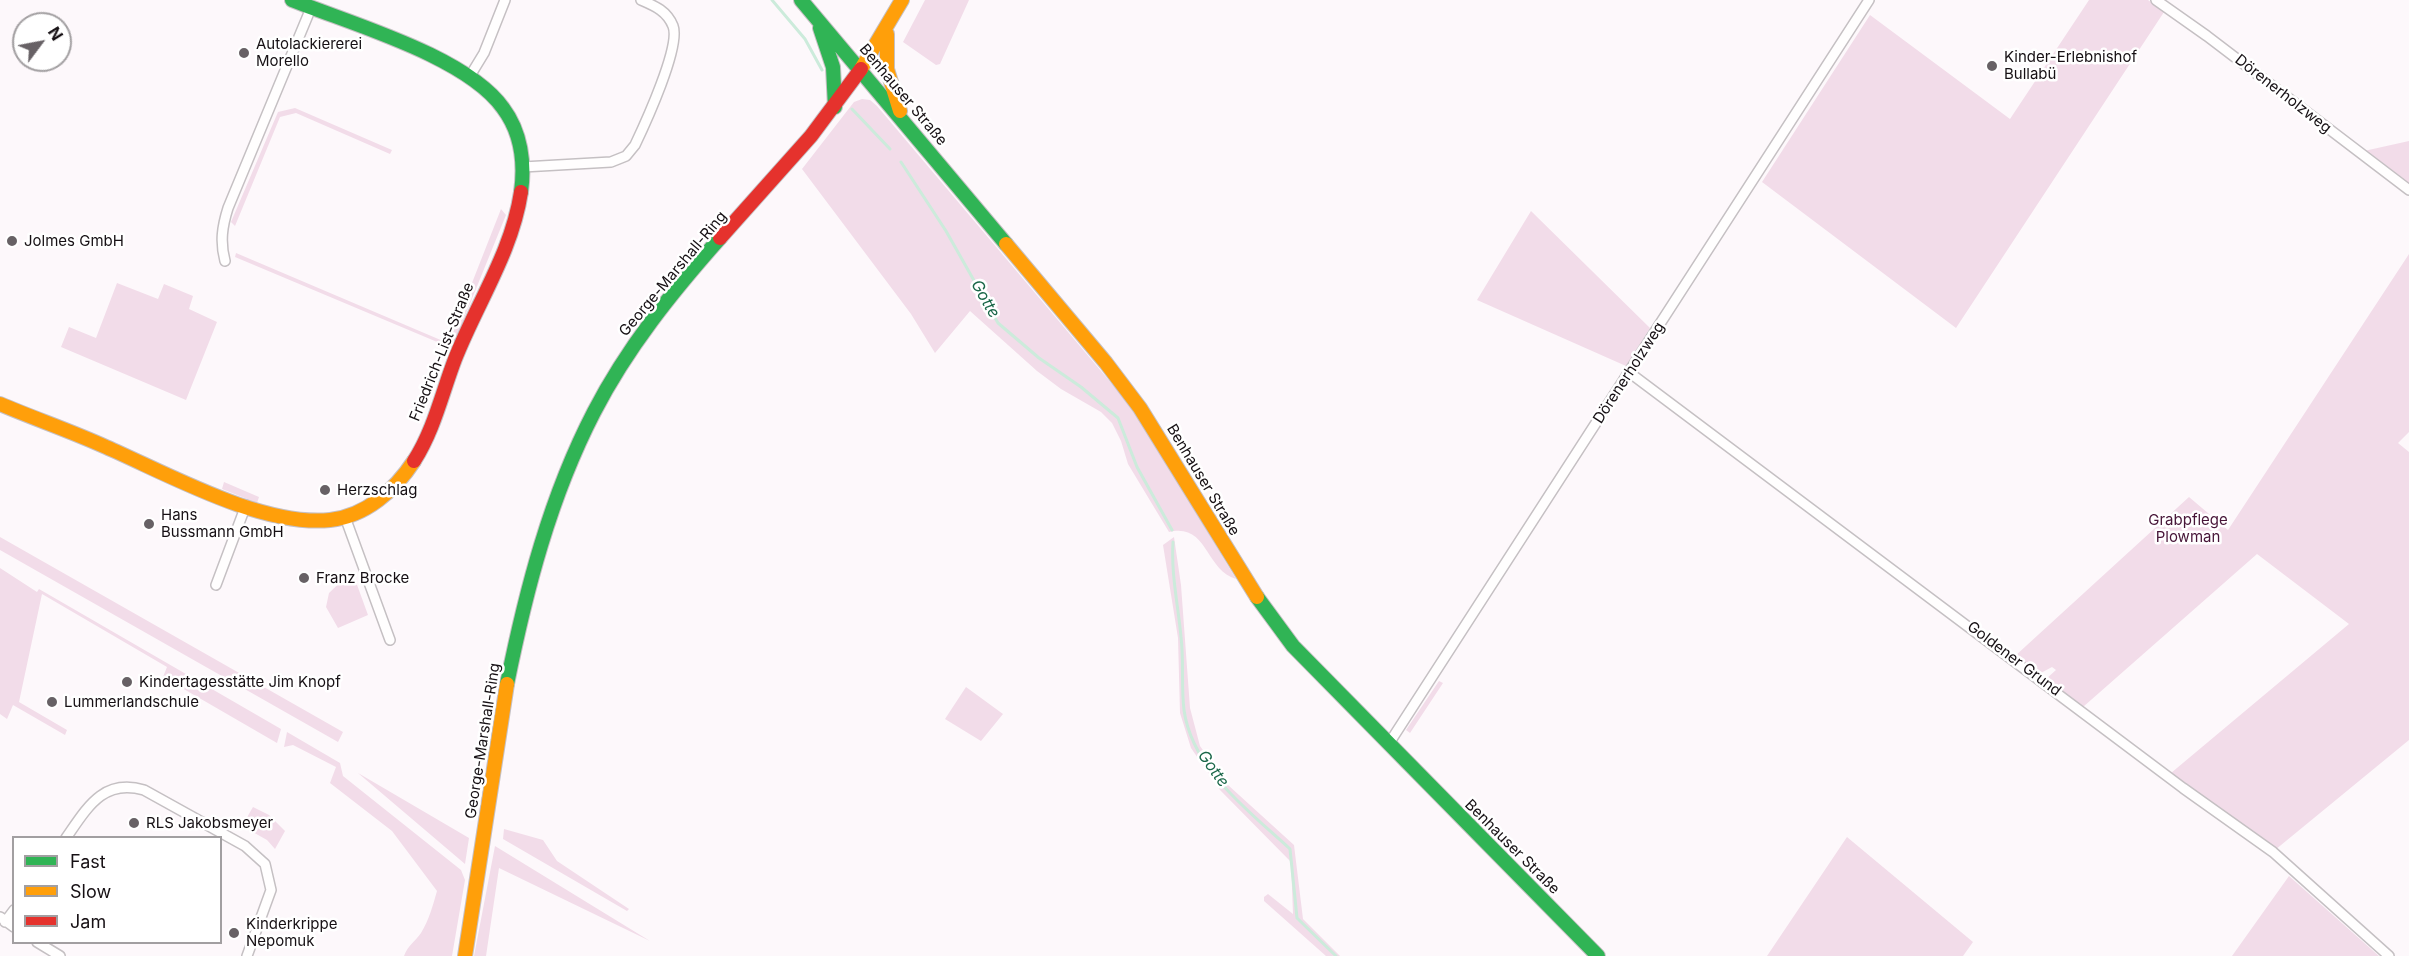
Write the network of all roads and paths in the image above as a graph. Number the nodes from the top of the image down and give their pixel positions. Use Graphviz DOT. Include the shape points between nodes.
graph roads {
  1 [pos="292,0"];
  2 [pos="505,0"];
  3 [pos="641,0"];
  4 [pos="801,0"];
  5 [pos="902,0"];
  6 [pos="1869,0"];
  7 [pos="2156,0"];
  8 [pos="311,8"];
  9 [pos="816,17"];
  10 [pos="887,30"];
  11 [pos="861,70"];
  12 [pos="470,76"];
  13 [pos="835,107"];
  14 [pos="904,121"];
  15 [pos="523,167"];
  16 [pos="2409,190"];
  17 [pos="225,261"];
  18 [pos="1630,373"];
  19 [pos="0,404"];
  20 [pos="246,505"];
  21 [pos="345,517"];
  22 [pos="216,585"];
  23 [pos="390,640"];
  24 [pos="1388,745"];
  25 [pos="67,836"];
  26 [pos="40,944"];
  27 [pos="60,956"];
  28 [pos="247,956"];
  29 [pos="465,956"];
  30 [pos="1598,956"];
  31 [pos="2388,956"];
  1 -- 8 [label="main road, Friedrich-List-Straße"];
  2 -- 12 [label="street"];
  3 -- 15 [label="street" via="660,8 668,17 674,28 674,46 635,146 626,156 611,162"];
  4 -- 9 [label="main road, Benhauser Straße"];
  5 -- 10 [label="main road, George-Marshall-Ring"];
  6 -- 18 [label="street, Dörenerholzweg"];
  7 -- 16 [label="street, Dörenerholzweg"];
  8 -- 12 [label="main road, Friedrich-List-Straße"];
  8 -- 17 [label="street" via="228,208 221,245"];
  9 -- 11 [label="main road, Benhauser Straße"];
  9 -- 13 [label="main road" via="833,67"];
  10 -- 11 [label="main road, George-Marshall-Ring"];
  10 -- 14 [label="main road" via="889,78"];
  11 -- 13 [label="main road, George-Marshall-Ring"];
  11 -- 14 [label="main road, Benhauser Straße"];
  12 -- 15 [label="main road, Friedrich-List-Straße" via="505,111 515,132"];
  13 -- 29 [label="main road, George-Marshall-Ring" via="638,340 586,427 550,512 516,631"];
  14 -- 24 [label="main road, Benhauser Straße" via="1140,408 1229,556 1272,619"];
  15 -- 21 [label="main road, Friedrich-List-Straße" via="510,237 472,317 413,463 391,490"];
  18 -- 24 [label="street, Dörenerholzweg"];
  18 -- 31 [label="street, Goldener Grund" via="2273,852"];
  19 -- 20 [label="main road, Friedrich-List-Straße"];
  20 -- 21 [label="main road, Friedrich-List-Straße" via="306,520"];
  20 -- 22 [label="street"];
  21 -- 23 [label="street"];
  24 -- 30 [label="main road, Benhauser Straße"];
  25 -- 28 [label="street" via="99,797 111,789 128,787 144,790 245,846 265,864 271,890"];
  26 -- 27 [label="street"];
}
